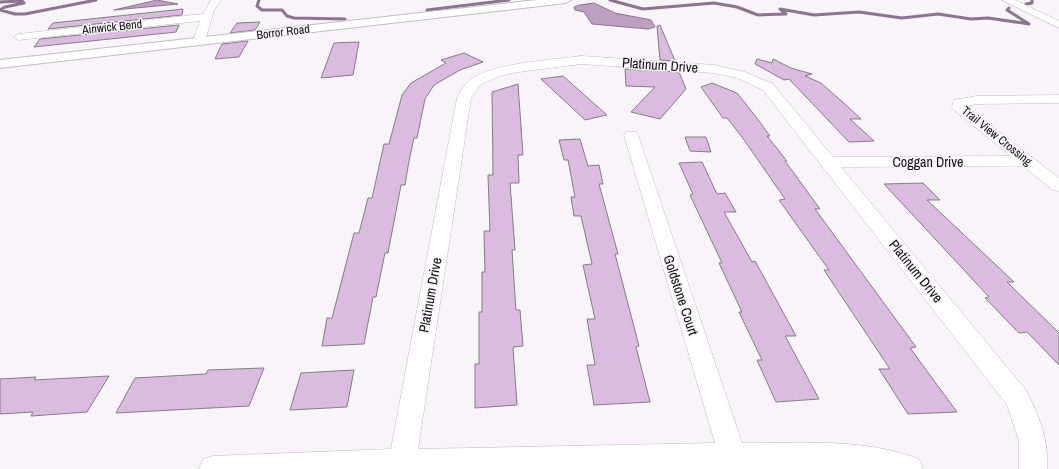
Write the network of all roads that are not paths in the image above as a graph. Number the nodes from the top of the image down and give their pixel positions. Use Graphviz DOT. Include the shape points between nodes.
graph roads {
  1 [pos="216,0"];
  2 [pos="566,0"];
  3 [pos="1007,0"];
  4 [pos="207,17"];
  5 [pos="1059,25"];
  6 [pos="18,37"];
  7 [pos="199,41"];
  8 [pos="0,64"];
  9 [pos="1059,99"];
  10 [pos="631,135"];
  11 [pos="1027,161"];
  12 [pos="828,162"];
  13 [pos="1059,186"];
  14 [pos="734,462"];
  15 [pos="402,465"];
  16 [pos="213,469"];
  17 [pos="909,469"];
  18 [pos="1033,469"];
  1 -- 4 [label="street"];
  2 -- 7 [label="street, Borror Road"];
  3 -- 5 [label="street"];
  4 -- 6 [label="street, Ainwick Bend"];
  4 -- 7 [label="street"];
  7 -- 8 [label="street, Borror Road"];
  9 -- 11 [label="street, Trail View Crossing" via="977,100 958,103 966,113"];
  10 -- 14 [label="street, Goldstone Court"];
  11 -- 12 [label="street, Coggan Drive"];
  11 -- 13 [label="street, Trail View Crossing"];
  12 -- 15 [label="street, Platinum Drive" via="768,87 730,72 686,66 581,60 510,69 475,82 464,98"];
  12 -- 18 [label="street, Platinum Drive" via="1016,398 1032,436 1035,457"];
  14 -- 15 [label="street"];
  14 -- 17 [label="street" via="809,456 859,458"];
  15 -- 16 [label="street"];
}
